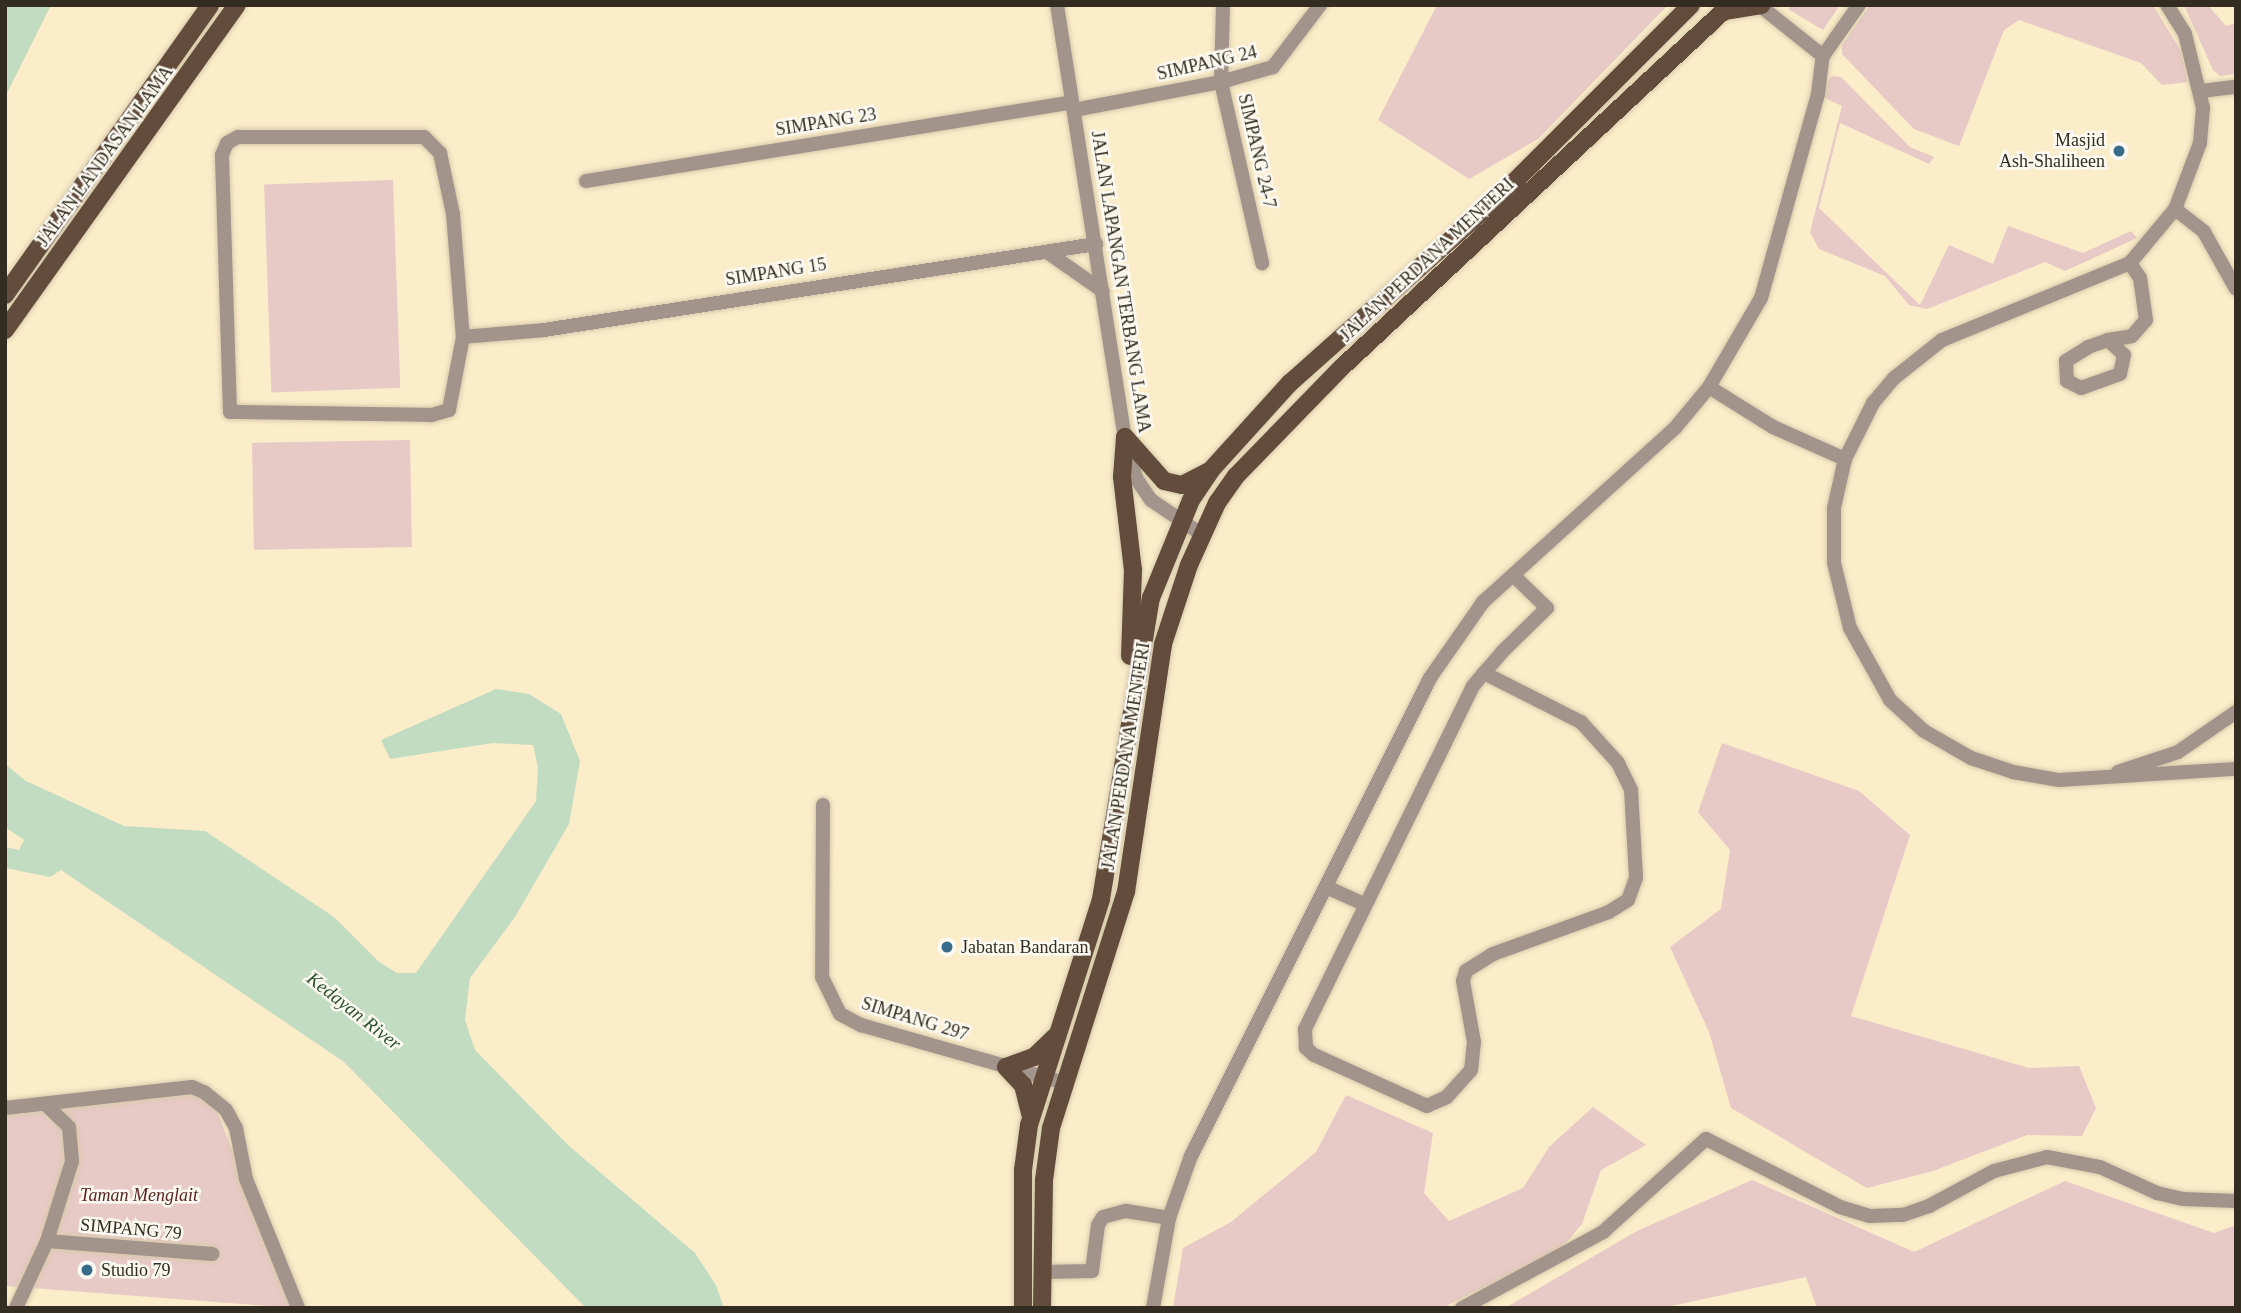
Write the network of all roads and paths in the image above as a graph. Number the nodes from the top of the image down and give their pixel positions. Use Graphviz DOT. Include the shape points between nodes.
graph roads {
  1 [pos="210,5"];
  2 [pos="237,5"];
  3 [pos="1057,5"];
  4 [pos="1223,5"];
  5 [pos="1320,5"];
  6 [pos="1691,5"];
  7 [pos="1851,5"];
  8 [pos="1859,5"];
  9 [pos="2166,5"];
  10 [pos="1761,6"];
  11 [pos="1727,8"];
  12 [pos="1835,37"];
  13 [pos="1823,56"];
  14 [pos="1221,82"];
  15 [pos="2236,87"];
  16 [pos="2201,91"];
  17 [pos="1073,106"];
  18 [pos="586,180"];
  19 [pos="2175,209"];
  20 [pos="1096,244"];
  21 [pos="1047,251"];
  22 [pos="1262,263"];
  23 [pos="2130,263"];
  24 [pos="2236,289"];
  25 [pos="1103,291"];
  26 [pos="5,295"];
  27 [pos="5,330"];
  28 [pos="463,337"];
  29 [pos="2108,340"];
  30 [pos="1709,387"];
  31 [pos="1125,437"];
  32 [pos="1845,459"];
  33 [pos="1211,470"];
  34 [pos="1180,523"];
  35 [pos="1201,534"];
  36 [pos="1513,575"];
  37 [pos="1484,673"];
  38 [pos="2236,712"];
  39 [pos="1130,716"];
  40 [pos="2236,769"];
  41 [pos="2086,779"];
  42 [pos="823,805"];
  43 [pos="1326,887"];
  44 [pos="1363,904"];
  45 [pos="1057,1035"];
  46 [pos="1006,1067"];
  47 [pos="1044,1077"];
  48 [pos="1064,1083"];
  49 [pos="46,1105"];
  50 [pos="5,1108"];
  51 [pos="1031,1118"];
  52 [pos="2236,1201"];
  53 [pos="1169,1218"];
  54 [pos="47,1241"];
  55 [pos="212,1254"];
  56 [pos="1042,1272"];
  57 [pos="16,1308"];
  58 [pos="298,1308"];
  59 [pos="1023,1308"];
  60 [pos="1042,1308"];
  61 [pos="1153,1308"];
  62 [pos="1462,1308"];
  1 -- 26 [label="main road, JALAN LANDASAN LAMA"];
  2 -- 27 [label="main road, JALAN LANDASAN LAMA"];
  3 -- 17 [label="street, JALAN LAPANGAN TERBANG LAMA"];
  4 -- 14 [label="street, SIMPANG 24-7"];
  5 -- 14 [label="street, SIMPANG 24" via="1273,67"];
  6 -- 33 [label="main road, JALAN PERDANA MENTERI" via="1497,198 1290,383"];
  7 -- 12 [label="street"];
  8 -- 12 [label="street"];
  9 -- 16 [label="street" via="2185,34"];
  10 -- 11 [label="main road"];
  10 -- 13 [label="street"];
  11 -- 35 [label="main road, JALAN PERDANA MENTERI" via="1333,376 1236,476"];
  12 -- 13 [label="street"];
  13 -- 30 [label="street" via="1818,94 1761,298"];
  14 -- 17 [label="street, SIMPANG 24"];
  14 -- 22 [label="street, SIMPANG 24-7"];
  15 -- 16 [label="street"];
  16 -- 19 [label="street" via="2200,143"];
  17 -- 18 [label="street, SIMPANG 23"];
  17 -- 20 [label="street, JALAN LAPANGAN TERBANG LAMA"];
  19 -- 23 [label="street"];
  19 -- 24 [label="street" via="2204,232"];
  20 -- 21 [label="street, SIMPANG 15"];
  20 -- 25 [label="street, JALAN LAPANGAN TERBANG LAMA"];
  21 -- 25 [label="street"];
  21 -- 28 [label="street, SIMPANG 15" via="544,330"];
  23 -- 29 [label="street" via="2140,278 2146,320 2132,336"];
  23 -- 32 [label="street" via="1991,317 1918,355 1873,404"];
  25 -- 31 [label="street, JALAN LAPANGAN TERBANG LAMA"];
  28 -- 28 [label="street" via="449,410 431,415 230,412 222,155 227,143 238,137 424,137 440,153 453,214"];
  30 -- 32 [label="street" via="1773,428"];
  30 -- 36 [label="street" via="1675,428"];
  31 -- 33 [label="main road" via="1164,481 1182,485"];
  31 -- 34 [label="street, JALAN LAPANGAN TERBANG LAMA" via="1136,478 1152,500"];
  31 -- 39 [label="main road" via="1122,477 1133,570"];
  32 -- 41 [label="street" via="1834,508 1836,574 1850,628 1890,700 1946,746 1991,766 2033,777"];
  33 -- 34 [label="main road, JALAN PERDANA MENTERI"];
  34 -- 35 [label="street, JALAN LAPANGAN TERBANG LAMA"];
  34 -- 39 [label="main road, JALAN PERDANA MENTERI" via="1151,598"];
  35 -- 48 [label="main road, JALAN PERDANA MENTERI" via="1158,667 1126,892"];
  36 -- 37 [label="street" via="1547,608"];
  36 -- 43 [label="street" via="1483,602 1448,646"];
  37 -- 44 [label="street"];
  37 -- 44 [label="street" via="1581,722 1618,763 1631,790 1633,810 1636,878 1628,900 1609,912 1493,954 1466,971 1463,981 1474,1042 1471,1070 1447,1097 1427,1106 1306,1048 1305,1029"];
  38 -- 41 [label="street" via="2178,751"];
  39 -- 45 [label="main road, JALAN PERDANA MENTERI" via="1101,899"];
  40 -- 41 [label="street"];
  42 -- 46 [label="street, SIMPANG 297" via="822,977 839,1014 861,1025"];
  43 -- 44 [label="street"];
  43 -- 53 [label="street" via="1210,1115"];
  45 -- 46 [label="main road" via="1034,1057"];
  45 -- 47 [label="main road, JALAN PERDANA MENTERI"];
  46 -- 47 [label="street, SIMPANG 297"];
  46 -- 51 [label="main road" via="1023,1085"];
  47 -- 48 [label="street, SIMPANG 297"];
  47 -- 51 [label="main road, JALAN PERDANA MENTERI"];
  48 -- 56 [label="main road, JALAN PERDANA MENTERI" via="1046,1157"];
  49 -- 50 [label="street"];
  49 -- 54 [label="street" via="62,1117 73,1143 66,1185"];
  49 -- 58 [label="street" via="72,1098 192,1087 226,1110 241,1140 246,1179"];
  51 -- 59 [label="main road, JALAN PERDANA MENTERI" via="1023,1170"];
  52 -- 62 [label="street" via="2157,1193 2100,1167 2047,1157 1994,1171 1912,1212 1870,1216 1840,1207 1706,1139 1603,1232"];
  53 -- 56 [label="street" via="1126,1211 1103,1217 1092,1271"];
  53 -- 61 [label="street"];
  54 -- 55 [label="street, SIMPANG 79"];
  54 -- 57 [label="street"];
  56 -- 60 [label="main road, JALAN PERDANA MENTERI"];
}
